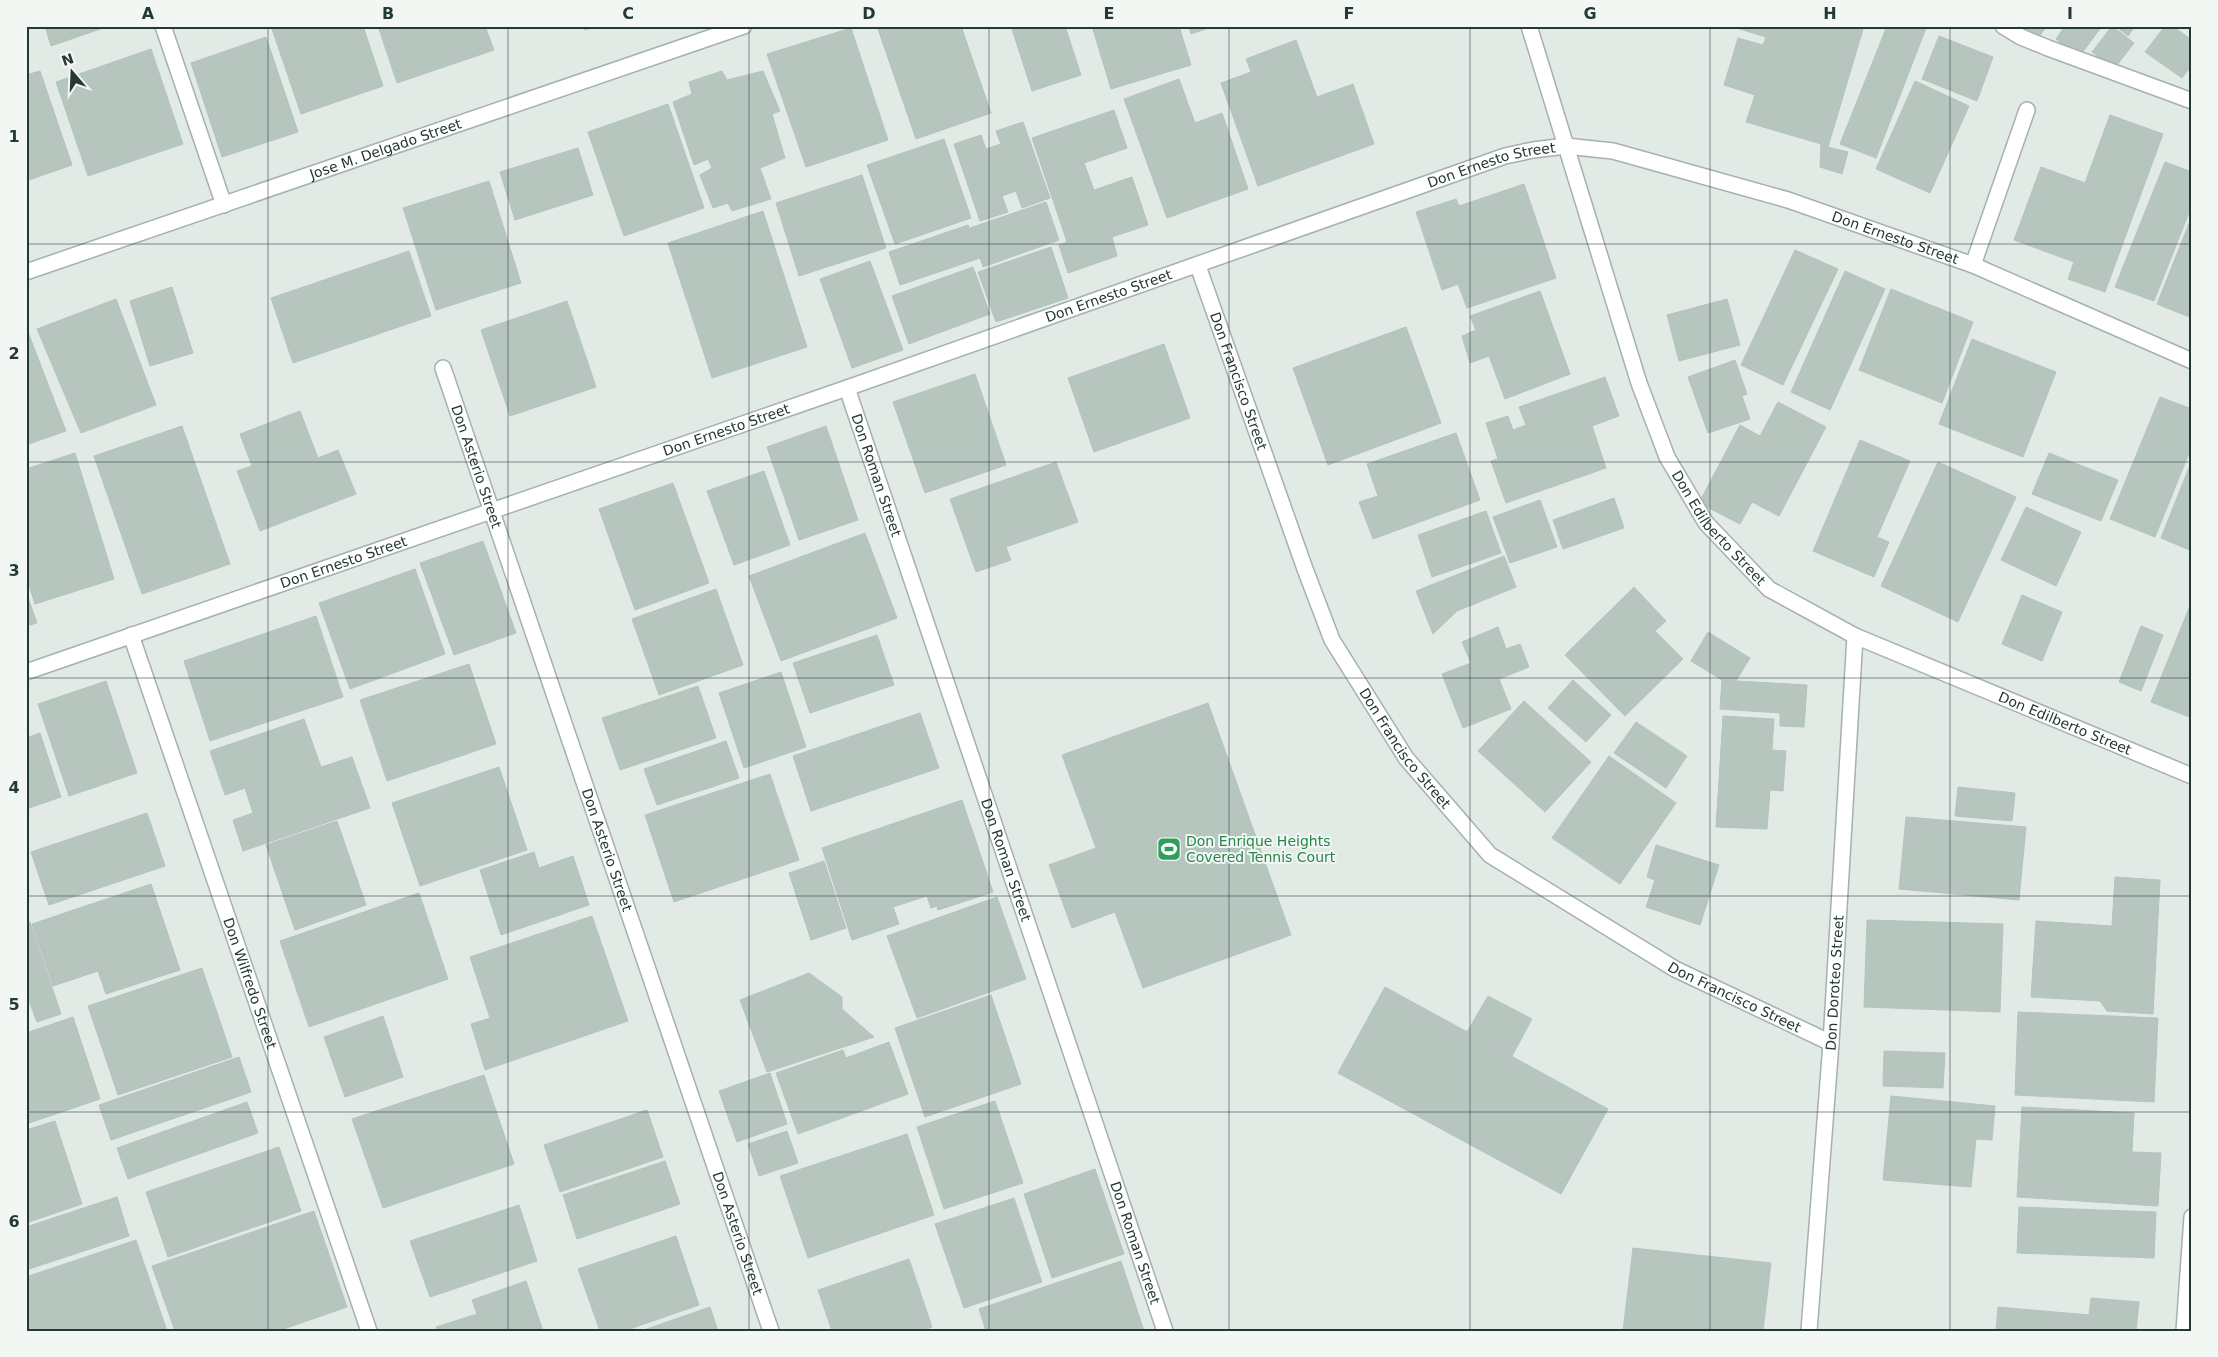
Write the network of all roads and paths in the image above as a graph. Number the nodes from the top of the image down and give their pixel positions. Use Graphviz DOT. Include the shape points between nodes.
graph roads {
  1 [pos="163,26"];
  2 [pos="744,26"];
  3 [pos="1529,26"];
  4 [pos="2003,26"];
  5 [pos="2192,101"];
  6 [pos="2027,110"];
  7 [pos="1566,146"];
  8 [pos="224,205"];
  9 [pos="1198,266"];
  10 [pos="1972,266"];
  11 [pos="26,272"];
  12 [pos="2192,361"];
  13 [pos="443,368"];
  14 [pos="847,388"];
  15 [pos="492,512"];
  16 [pos="131,635"];
  17 [pos="1855,636"];
  18 [pos="26,672"];
  19 [pos="2192,776"];
  20 [pos="1831,1043"];
  21 [pos="2192,1216"];
  22 [pos="369,1331"];
  23 [pos="771,1331"];
  24 [pos="1165,1331"];
  25 [pos="1809,1331"];
  26 [pos="2184,1331"];
  1 -- 8 [label="street"];
  2 -- 8 [label="street, Jose M. Delgado Street"];
  3 -- 7 [label="street, Don Edilberto Street"];
  4 -- 5 [label="street" via="2048,48"];
  6 -- 10 [label="street"];
  7 -- 9 [label="street, Don Ernesto Street" via="1505,156"];
  7 -- 10 [label="street, Don Ernesto Street" via="1649,159 1788,200"];
  7 -- 17 [label="street, Don Edilberto Street" via="1639,383 1667,457 1706,523 1769,589"];
  8 -- 11 [label="street, Jose M. Delgado Street"];
  9 -- 14 [label="street, Don Ernesto Street"];
  9 -- 20 [label="street, Don Francisco Street" via="1332,640 1406,758 1490,855 1675,969"];
  10 -- 12 [label="street, Don Ernesto Street"];
  13 -- 15 [label="street, Don Asterio Street"];
  14 -- 15 [label="street, Don Ernesto Street"];
  14 -- 24 [label="street, Don Roman Street"];
  15 -- 16 [label="street, Don Ernesto Street"];
  15 -- 23 [label="street, Don Asterio Street"];
  16 -- 18 [label="street, Don Ernesto Street"];
  16 -- 22 [label="street, Don Wilfredo Street"];
  17 -- 19 [label="street, Don Edilberto Street"];
  17 -- 20 [label="street, Don Doroteo Street"];
  20 -- 25 [label="street, Don Doroteo Street"];
  21 -- 26 [label="street"];
}
